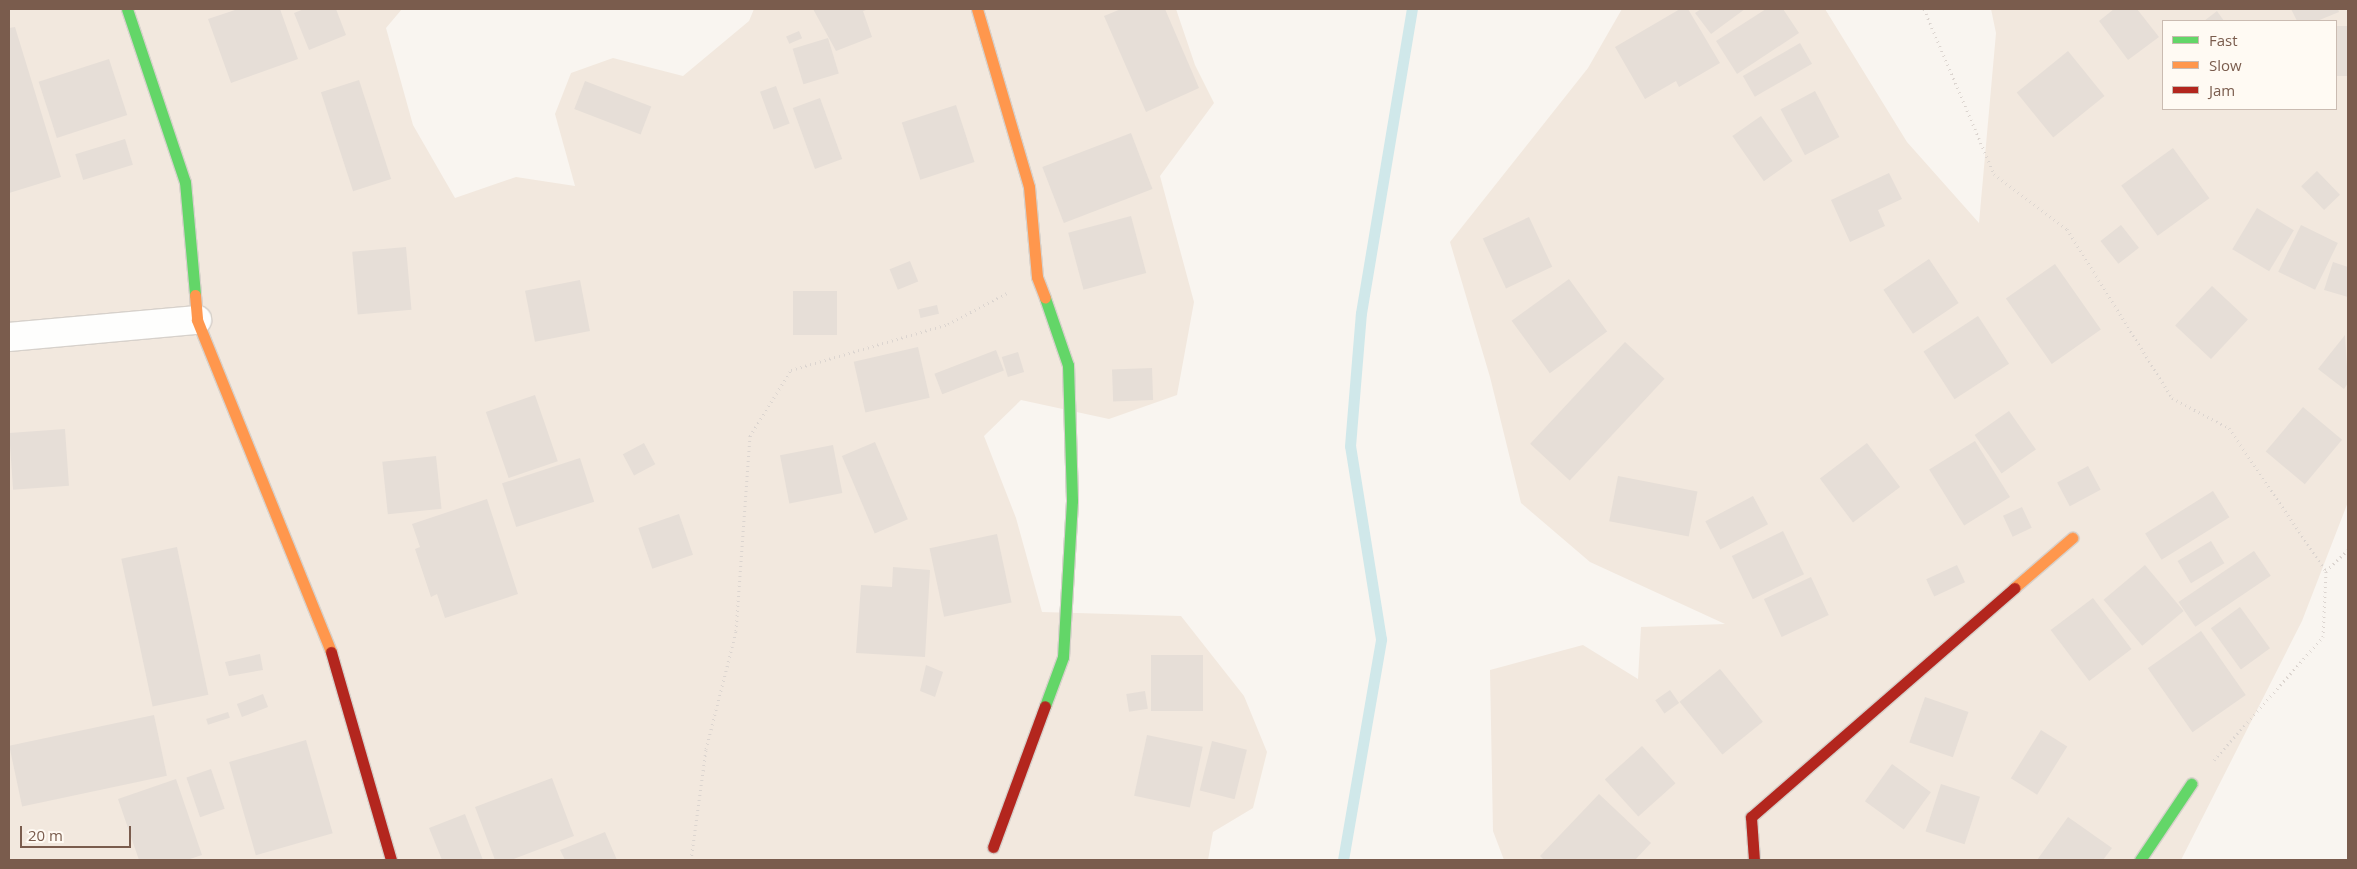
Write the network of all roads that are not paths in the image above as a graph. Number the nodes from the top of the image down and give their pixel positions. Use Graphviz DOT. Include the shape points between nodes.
graph roads {
  1 [pos="127,9"];
  2 [pos="977,9"];
  3 [pos="197,320"];
  4 [pos="9,337"];
  5 [pos="2072,538"];
  6 [pos="2192,784"];
  7 [pos="993,847"];
  8 [pos="390,860"];
  9 [pos="1754,860"];
  10 [pos="2140,860"];
  1 -- 3 [label="street" via="185,182"];
  2 -- 7 [label="street" via="1029,187 1037,277 1068,365 1072,501 1063,657"];
  3 -- 4 [label="street"];
  3 -- 8 [label="street" via="338,668"];
  5 -- 9 [label="street" via="1752,817"];
  6 -- 10 [label="street"];
}
